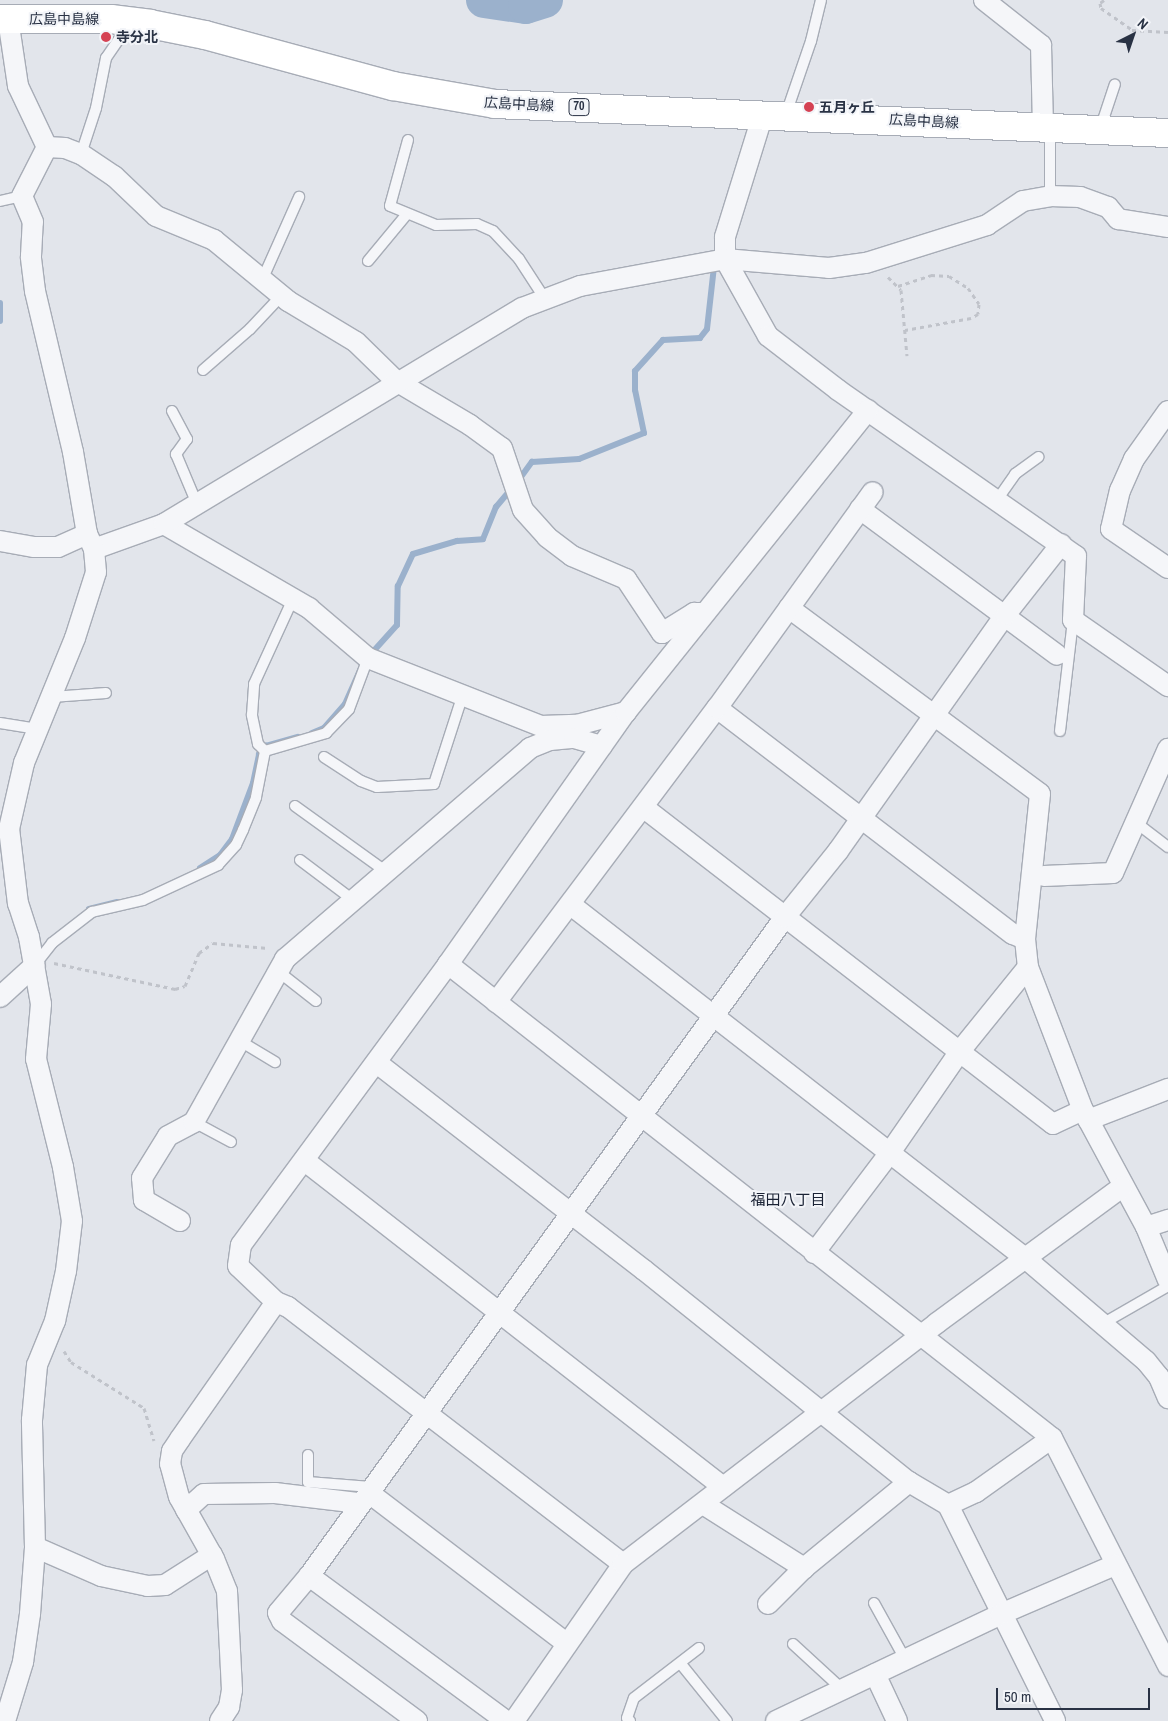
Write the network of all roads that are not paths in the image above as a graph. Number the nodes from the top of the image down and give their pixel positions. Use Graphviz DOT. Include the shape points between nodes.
graph roads {
  1 [pos="821,0"];
  2 [pos="984,0"];
  3 [pos="4,19"];
  4 [pos="130,22"];
  5 [pos="1115,84"];
  6 [pos="774,114"];
  7 [pos="1047,127"];
  8 [pos="1099,130"];
  9 [pos="1168,133"];
  10 [pos="408,140"];
  11 [pos="47,147"];
  12 [pos="81,154"];
  13 [pos="22,196"];
  14 [pos="1050,196"];
  15 [pos="299,197"];
  16 [pos="0,201"];
  17 [pos="407,214"];
  18 [pos="1168,227"];
  19 [pos="725,259"];
  20 [pos="368,261"];
  21 [pos="263,278"];
  22 [pos="282,295"];
  23 [pos="544,299"];
  24 [pos="203,370"];
  25 [pos="396,382"];
  26 [pos="868,410"];
  27 [pos="172,411"];
  28 [pos="1168,412"];
  29 [pos="1038,457"];
  30 [pos="873,492"];
  31 [pos="997,500"];
  32 [pos="197,504"];
  33 [pos="860,509"];
  34 [pos="164,524"];
  35 [pos="0,541"];
  36 [pos="90,541"];
  37 [pos="1060,544"];
  38 [pos="1168,568"];
  39 [pos="293,599"];
  40 [pos="789,608"];
  41 [pos="704,613"];
  42 [pos="1006,614"];
  43 [pos="1074,620"];
  44 [pos="1058,655"];
  45 [pos="368,658"];
  46 [pos="1168,686"];
  47 [pos="106,693"];
  48 [pos="463,694"];
  49 [pos="52,697"];
  50 [pos="717,708"];
  51 [pos="626,712"];
  52 [pos="936,714"];
  53 [pos="0,723"];
  54 [pos="38,729"];
  55 [pos="1060,731"];
  56 [pos="602,746"];
  57 [pos="1168,749"];
  58 [pos="265,750"];
  59 [pos="324,757"];
  60 [pos="295,806"];
  61 [pos="643,807"];
  62 [pos="862,817"];
  63 [pos="1134,821"];
  64 [pos="1168,847"];
  65 [pos="300,860"];
  66 [pos="385,871"];
  67 [pos="1044,876"];
  68 [pos="353,900"];
  69 [pos="571,905"];
  70 [pos="785,917"];
  71 [pos="1025,939"];
  72 [pos="37,962"];
  73 [pos="448,964"];
  74 [pos="1028,967"];
  75 [pos="279,972"];
  76 [pos="0,997"];
  77 [pos="316,1000"];
  78 [pos="496,1002"];
  79 [pos="713,1016"];
  80 [pos="240,1041"];
  81 [pos="960,1051"];
  82 [pos="275,1062"];
  83 [pos="376,1062"];
  84 [pos="1168,1089"];
  85 [pos="1085,1115"];
  86 [pos="641,1116"];
  87 [pos="194,1122"];
  88 [pos="231,1142"];
  89 [pos="889,1154"];
  90 [pos="305,1161"];
  91 [pos="1122,1187"];
  92 [pos="570,1213"];
  93 [pos="1168,1220"];
  94 [pos="180,1221"];
  95 [pos="1146,1227"];
  96 [pos="814,1252"];
  97 [pos="1025,1258"];
  98 [pos="1168,1280"];
  99 [pos="1168,1286"];
  100 [pos="276,1302"];
  101 [pos="500,1314"];
  102 [pos="1102,1324"];
  103 [pos="921,1335"];
  104 [pos="1168,1398"];
  105 [pos="823,1412"];
  106 [pos="424,1414"];
  107 [pos="1052,1438"];
  108 [pos="308,1455"];
  109 [pos="909,1482"];
  110 [pos="723,1487"];
  111 [pos="366,1494"];
  112 [pos="703,1504"];
  113 [pos="948,1505"];
  114 [pos="186,1510"];
  115 [pos="35,1546"];
  116 [pos="212,1555"];
  117 [pos="623,1564"];
  118 [pos="1115,1565"];
  119 [pos="804,1568"];
  120 [pos="309,1576"];
  121 [pos="874,1603"];
  122 [pos="768,1604"];
  123 [pos="1002,1614"];
  124 [pos="566,1644"];
  125 [pos="793,1644"];
  126 [pos="699,1648"];
  127 [pos="905,1659"];
  128 [pos="681,1664"];
  129 [pos="1168,1666"];
  130 [pos="875,1674"];
  131 [pos="843,1690"];
  132 [pos="5,1721"];
  133 [pos="221,1721"];
  134 [pos="417,1721"];
  135 [pos="506,1721"];
  136 [pos="514,1721"];
  137 [pos="630,1721"];
  138 [pos="727,1721"];
  139 [pos="776,1721"];
  140 [pos="898,1721"];
  141 [pos="1055,1721"];
  1 -- 6 [label="lane" via="812,42"];
  2 -- 7 [label="street" via="1040,45"];
  3 -- 4 [label="main road, 広島中島線 / 70" via="111,19"];
  3 -- 11 [label="street" via="18,86"];
  4 -- 6 [label="main road, 広島中島線 / 70" via="206,36 393,86 495,104"];
  4 -- 12 [label="lane" via="106,58 96,108"];
  5 -- 8 [label="lane"];
  6 -- 7 [label="main road, 広島中島線 / 70"];
  6 -- 19 [label="street" via="725,237"];
  7 -- 8 [label="main road, 広島中島線 / 70"];
  7 -- 14 [label="lane"];
  8 -- 9 [label="main road, 広島中島線 / 70"];
  10 -- 17 [label="lane" via="390,206"];
  11 -- 12 [label="street" via="65,148"];
  11 -- 13 [label="street"];
  12 -- 21 [label="street" via="114,176 156,216 214,240"];
  13 -- 16 [label="lane"];
  13 -- 36 [label="street" via="33,222 31,256 36,291"];
  14 -- 18 [label="street" via="1080,197 1108,207 1118,219"];
  14 -- 19 [label="street" via="1023,201 987,225 866,263 829,268"];
  15 -- 21 [label="lane"];
  17 -- 20 [label="lane"];
  17 -- 23 [label="lane" via="436,226 477,224 493,231 519,259"];
  19 -- 23 [label="street" via="580,286"];
  19 -- 26 [label="street" via="768,336"];
  21 -- 22 [label="street"];
  22 -- 24 [label="lane" via="250,329"];
  22 -- 25 [label="street" via="356,342"];
  23 -- 25 [label="street" via="522,308"];
  25 -- 32 [label="street"];
  25 -- 41 [label="street" via="470,425 502,448 524,510 547,537 572,556 626,579 662,633 694,613"];
  26 -- 31 [label="street"];
  26 -- 41 [label="street"];
  27 -- 32 [label="lane" via="187,438 176,454"];
  28 -- 38 [label="street" via="1134,459 1120,490 1111,529"];
  29 -- 31 [label="lane" via="1015,474"];
  30 -- 33 [label="street"];
  31 -- 37 [label="street"];
  32 -- 34 [label="street"];
  33 -- 40 [label="street"];
  33 -- 42 [label="street"];
  34 -- 36 [label="street"];
  34 -- 39 [label="street"];
  35 -- 36 [label="street" via="58,547"];
  36 -- 49 [label="street" via="96,572 92,591"];
  37 -- 42 [label="street"];
  37 -- 43 [label="street" via="1076,556"];
  39 -- 45 [label="street" via="309,608"];
  39 -- 58 [label="lane" via="254,684 252,715 258,744"];
  40 -- 50 [label="street"];
  40 -- 52 [label="street"];
  41 -- 51 [label="street"];
  42 -- 44 [label="street"];
  42 -- 52 [label="street"];
  43 -- 46 [label="street"];
  43 -- 55 [label="lane"];
  45 -- 48 [label="street"];
  45 -- 58 [label="lane" via="349,709 326,733"];
  47 -- 49 [label="lane"];
  48 -- 51 [label="street" via="541,726 577,725"];
  48 -- 59 [label="lane" via="434,784 377,787 361,781"];
  49 -- 54 [label="street"];
  50 -- 61 [label="street"];
  50 -- 62 [label="street"];
  51 -- 56 [label="street"];
  52 -- 62 [label="street"];
  52 -- 71 [label="street" via="1040,794"];
  53 -- 54 [label="lane"];
  54 -- 72 [label="street" via="24,763 9,829 18,904"];
  56 -- 66 [label="street" via="574,738 550,740 530,748"];
  56 -- 73 [label="street"];
  57 -- 63 [label="street"];
  58 -- 72 [label="lane" via="256,797 243,830 236,845 218,865 144,900 92,912 52,943"];
  60 -- 66 [label="lane"];
  61 -- 69 [label="street"];
  61 -- 70 [label="street"];
  62 -- 70 [label="street"];
  62 -- 71 [label="street" via="1005,928"];
  63 -- 64 [label="lane"];
  63 -- 67 [label="street" via="1113,872"];
  65 -- 68 [label="lane"];
  66 -- 68 [label="street"];
  68 -- 75 [label="street" via="291,952"];
  69 -- 78 [label="street"];
  69 -- 79 [label="street"];
  70 -- 79 [label="street"];
  70 -- 81 [label="street"];
  71 -- 74 [label="street"];
  72 -- 76 [label="street"];
  72 -- 115 [label="street" via="42,1004 36,1059 65,1176 72,1221 66,1272 48,1339 37,1365 32,1420"];
  73 -- 78 [label="street"];
  73 -- 83 [label="street"];
  74 -- 81 [label="street"];
  74 -- 85 [label="street"];
  75 -- 77 [label="lane"];
  75 -- 80 [label="street"];
  78 -- 86 [label="street"];
  79 -- 86 [label="street"];
  79 -- 89 [label="street"];
  80 -- 82 [label="lane"];
  80 -- 87 [label="street"];
  81 -- 85 [label="street" via="1054,1124"];
  81 -- 89 [label="street"];
  83 -- 90 [label="street"];
  83 -- 92 [label="street"];
  84 -- 85 [label="street"];
  85 -- 91 [label="street"];
  86 -- 92 [label="street"];
  86 -- 96 [label="street"];
  87 -- 88 [label="lane"];
  87 -- 94 [label="street" via="168,1136 142,1178 144,1200"];
  89 -- 96 [label="street"];
  89 -- 97 [label="street"];
  90 -- 100 [label="street" via="241,1245 238,1266"];
  90 -- 101 [label="street"];
  91 -- 95 [label="street"];
  91 -- 97 [label="street"];
  92 -- 101 [label="street"];
  92 -- 105 [label="street"];
  93 -- 95 [label="street"];
  95 -- 98 [label="street"];
  96 -- 103 [label="street"];
  97 -- 102 [label="street"];
  97 -- 103 [label="street"];
  99 -- 102 [label="lane"];
  100 -- 106 [label="street" via="288,1307"];
  100 -- 114 [label="street" via="172,1451 170,1464"];
  101 -- 106 [label="street"];
  101 -- 110 [label="street"];
  102 -- 104 [label="street" via="1146,1361 1159,1377"];
  103 -- 105 [label="street"];
  103 -- 107 [label="street"];
  105 -- 109 [label="street"];
  105 -- 110 [label="street"];
  106 -- 111 [label="street"];
  106 -- 117 [label="street"];
  107 -- 113 [label="street" via="976,1492"];
  107 -- 118 [label="street"];
  108 -- 111 [label="lane" via="308,1482"];
  109 -- 113 [label="street"];
  109 -- 119 [label="street"];
  110 -- 112 [label="street"];
  111 -- 114 [label="street" via="204,1494"];
  111 -- 120 [label="street"];
  111 -- 124 [label="street"];
  112 -- 117 [label="street"];
  112 -- 119 [label="street"];
  113 -- 123 [label="street"];
  114 -- 116 [label="street"];
  115 -- 116 [label="street" via="107,1578 148,1586 165,1585"];
  115 -- 132 [label="street" via="22,1662"];
  116 -- 133 [label="street" via="226,1591 230,1624 232,1690 229,1707"];
  117 -- 124 [label="street"];
  118 -- 123 [label="street"];
  118 -- 129 [label="street"];
  119 -- 122 [label="street"];
  120 -- 134 [label="street" via="278,1613 282,1621"];
  120 -- 135 [label="street"];
  121 -- 127 [label="lane"];
  123 -- 127 [label="street"];
  123 -- 141 [label="street"];
  124 -- 136 [label="street"];
  125 -- 131 [label="lane"];
  126 -- 128 [label="lane"];
  127 -- 130 [label="street"];
  128 -- 137 [label="lane" via="634,1698 627,1718"];
  128 -- 138 [label="lane"];
  130 -- 131 [label="street"];
  130 -- 140 [label="street"];
  131 -- 139 [label="street"];
}
